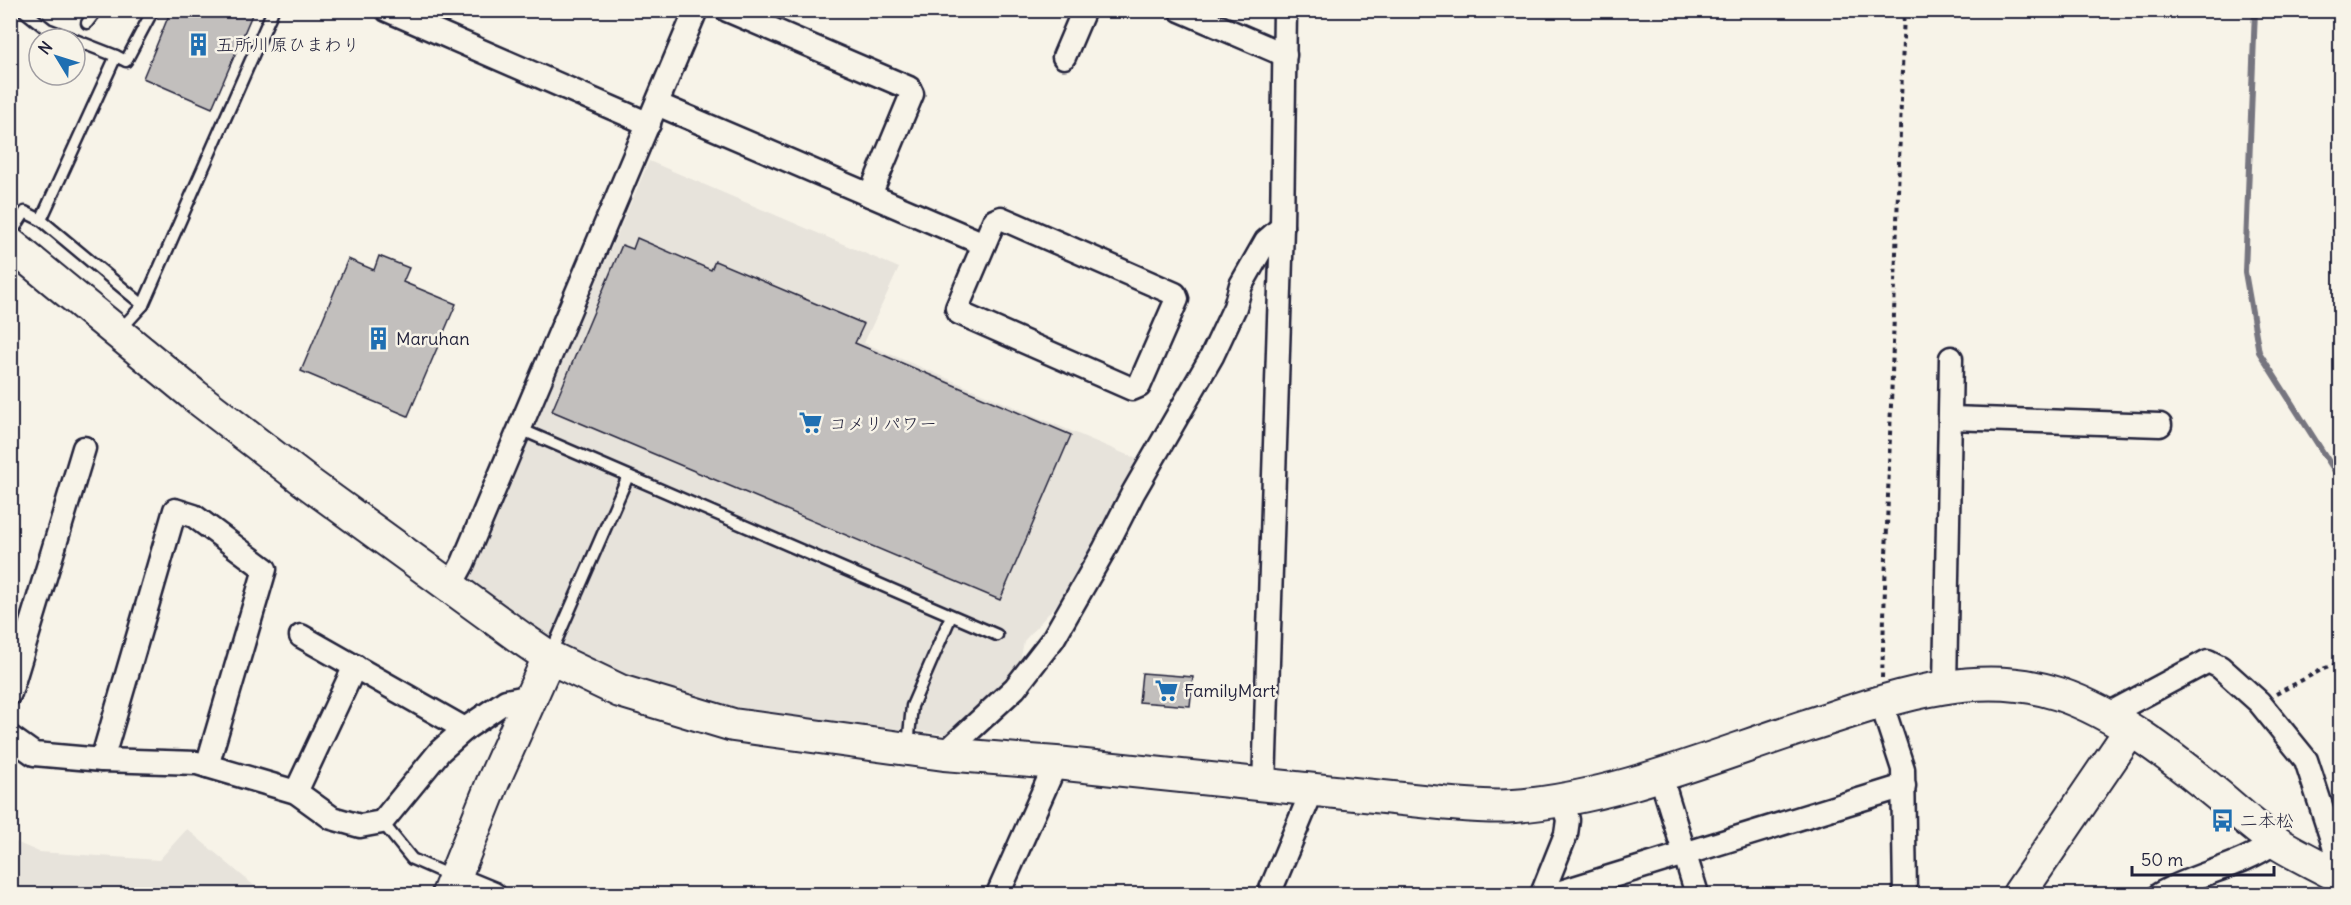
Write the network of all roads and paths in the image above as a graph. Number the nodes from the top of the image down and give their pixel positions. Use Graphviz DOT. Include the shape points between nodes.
graph roads {
  1 [pos="23,10"];
  2 [pos="97,10"];
  3 [pos="153,10"];
  4 [pos="273,10"];
  5 [pos="387,10"];
  6 [pos="696,10"];
  7 [pos="727,10"];
  8 [pos="1084,10"];
  9 [pos="1180,10"];
  10 [pos="1285,10"];
  11 [pos="1904,10"];
  12 [pos="87,22"];
  13 [pos="47,27"];
  14 [pos="87,44"];
  15 [pos="1284,55"];
  16 [pos="116,56"];
  17 [pos="1064,57"];
  18 [pos="653,114"];
  19 [pos="870,195"];
  20 [pos="41,220"];
  21 [pos="1282,227"];
  22 [pos="10,235"];
  23 [pos="10,244"];
  24 [pos="984,244"];
  25 [pos="143,305"];
  26 [pos="119,332"];
  27 [pos="1951,358"];
  28 [pos="1950,418"];
  29 [pos="2160,425"];
  30 [pos="520,429"];
  31 [pos="84,448"];
  32 [pos="628,476"];
  33 [pos="450,587"];
  34 [pos="951,615"];
  35 [pos="997,635"];
  36 [pos="301,636"];
  37 [pos="549,657"];
  38 [pos="2340,663"];
  39 [pos="355,666"];
  40 [pos="1946,687"];
  41 [pos="10,693"];
  42 [pos="532,696"];
  43 [pos="1881,702"];
  44 [pos="2259,702"];
  45 [pos="2119,723"];
  46 [pos="465,729"];
  47 [pos="10,737"];
  48 [pos="908,749"];
  49 [pos="944,754"];
  50 [pos="102,760"];
  51 [pos="1056,763"];
  52 [pos="207,766"];
  53 [pos="1660,774"];
  54 [pos="1264,786"];
  55 [pos="1904,786"];
  56 [pos="1312,791"];
  57 [pos="296,792"];
  58 [pos="1562,799"];
  59 [pos="382,822"];
  60 [pos="2275,842"];
  61 [pos="1684,854"];
  62 [pos="2340,864"];
  63 [pos="2340,877"];
  64 [pos="452,886"];
  65 [pos="1542,893"];
  66 [pos="494,894"];
  67 [pos="998,894"];
  68 [pos="1269,894"];
  69 [pos="1697,894"];
  70 [pos="1905,894"];
  71 [pos="2019,894"];
  72 [pos="2160,894"];
  1 -- 13 [label="lane"];
  2 -- 12 [label="lane"];
  3 -- 16 [label="lane" via="126,61"];
  4 -- 25 [label="lane"];
  5 -- 18 [label="street"];
  6 -- 18 [label="street"];
  7 -- 19 [label="street" via="909,88 912,94"];
  8 -- 17 [label="street"];
  9 -- 15 [label="street"];
  10 -- 15 [label="street"];
  11 -- 43 [label="path"];
  14 -- 16 [label="lane"];
  15 -- 21 [label="street"];
  16 -- 20 [label="lane"];
  18 -- 19 [label="street"];
  18 -- 30 [label="street"];
  19 -- 24 [label="street"];
  20 -- 22 [label="lane" via="25,212"];
  20 -- 25 [label="lane"];
  21 -- 49 [label="street" via="1266,241 1241,285 1212,356 1053,639 1015,688"];
  21 -- 54 [label="street"];
  23 -- 26 [label="street"];
  24 -- 24 [label="street" via="994,221 1001,218 1175,294 1177,299 1139,386 1132,389 959,313 957,308"];
  25 -- 26 [label="lane"];
  26 -- 33 [label="street" via="298,476"];
  27 -- 28 [label="street"];
  28 -- 29 [label="street"];
  28 -- 40 [label="street"];
  30 -- 32 [label="lane"];
  30 -- 33 [label="street"];
  31 -- 41 [label="street"];
  32 -- 34 [label="lane"];
  32 -- 37 [label="lane"];
  33 -- 37 [label="street"];
  34 -- 35 [label="lane"];
  34 -- 48 [label="lane" via="912,706"];
  36 -- 39 [label="street"];
  37 -- 42 [label="street"];
  37 -- 48 [label="street" via="620,692 733,725"];
  38 -- 44 [label="path"];
  39 -- 46 [label="street"];
  39 -- 57 [label="street"];
  40 -- 43 [label="street"];
  40 -- 45 [label="street" via="1992,684 2041,689 2083,703"];
  42 -- 46 [label="street" via="506,701"];
  42 -- 64 [label="street"];
  43 -- 53 [label="street"];
  43 -- 55 [label="street" via="1903,769"];
  44 -- 45 [label="street" via="2208,661"];
  44 -- 62 [label="street" via="2306,760"];
  45 -- 60 [label="street" via="2199,779"];
  45 -- 71 [label="street"];
  46 -- 59 [label="street" via="440,751"];
  47 -- 50 [label="street" via="34,754"];
  48 -- 49 [label="street"];
  49 -- 51 [label="street"];
  50 -- 52 [label="street"];
  50 -- 52 [label="street" via="175,510 195,516 265,569"];
  51 -- 54 [label="street"];
  51 -- 67 [label="street"];
  52 -- 57 [label="street"];
  53 -- 58 [label="street"];
  53 -- 61 [label="street"];
  54 -- 56 [label="street"];
  55 -- 61 [label="street"];
  55 -- 70 [label="street"];
  56 -- 58 [label="street" via="1483,807"];
  56 -- 68 [label="street"];
  57 -- 59 [label="street" via="332,818 360,826"];
  58 -- 65 [label="street" via="1568,820 1566,834"];
  59 -- 64 [label="lane" via="412,859"];
  60 -- 63 [label="street"];
  60 -- 72 [label="street" via="2242,862"];
  61 -- 65 [label="street" via="1561,892"];
  61 -- 69 [label="street"];
  64 -- 66 [label="street"];
}
